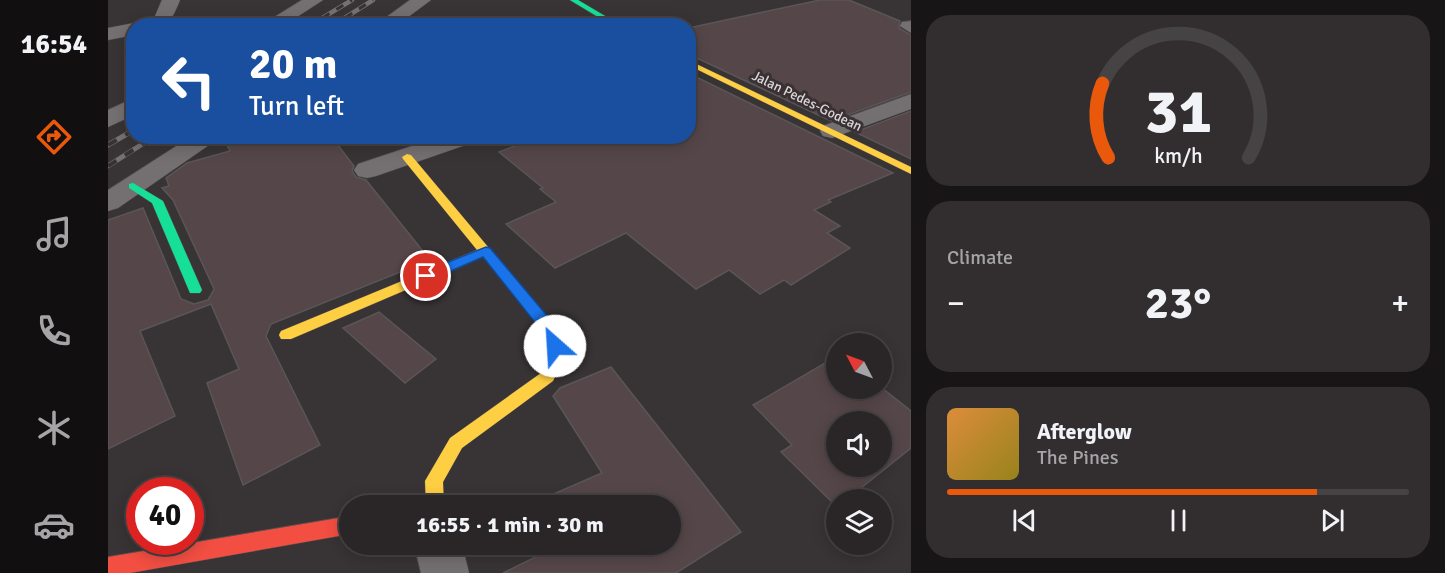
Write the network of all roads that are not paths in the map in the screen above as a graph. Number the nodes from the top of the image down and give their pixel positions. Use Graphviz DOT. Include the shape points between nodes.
graph roads {
  1 [pos="171,0"];
  2 [pos="314,0"];
  3 [pos="422,0"];
  4 [pos="573,0"];
  5 [pos="162,18"];
  6 [pos="283,18"];
  7 [pos="395,18"];
  8 [pos="605,18"];
  9 [pos="126,31"];
  10 [pos="108,34"];
  11 [pos="696,66"];
  12 [pos="911,101"];
  13 [pos="126,110"];
  14 [pos="108,120"];
  15 [pos="832,131"];
  16 [pos="198,144"];
  17 [pos="445,144"];
  18 [pos="407,157"];
  19 [pos="367,170"];
  20 [pos="911,171"];
  21 [pos="133,186"];
  22 [pos="108,202"];
  23 [pos="486,251"];
  24 [pos="195,291"];
  25 [pos="286,335"];
  26 [pos="435,495"];
  27 [pos="339,527"];
  28 [pos="441,555"];
  29 [pos="108,567"];
  30 [pos="445,573"];
  1 -- 5 [label="street"];
  2 -- 6 [label="street"];
  3 -- 7 [label="street"];
  4 -- 8 [label="street"];
  9 -- 10 [label="street"];
  11 -- 15 [label="street, Jalan Pedes-Godean"];
  12 -- 15 [label="street"];
  13 -- 14 [label="street"];
  15 -- 20 [label="street, Jalan Pedes-Godean"];
  16 -- 21 [label="street"];
  17 -- 18 [label="street"];
  18 -- 19 [label="street"];
  18 -- 23 [label="street"];
  21 -- 22 [label="street"];
  21 -- 24 [label="street" via="157,201"];
  23 -- 25 [label="street"];
  23 -- 26 [label="street" via="554,334 556,358 547,377 456,443 434,481"];
  27 -- 29 [label="street"];
  28 -- 30 [label="street"];
}
